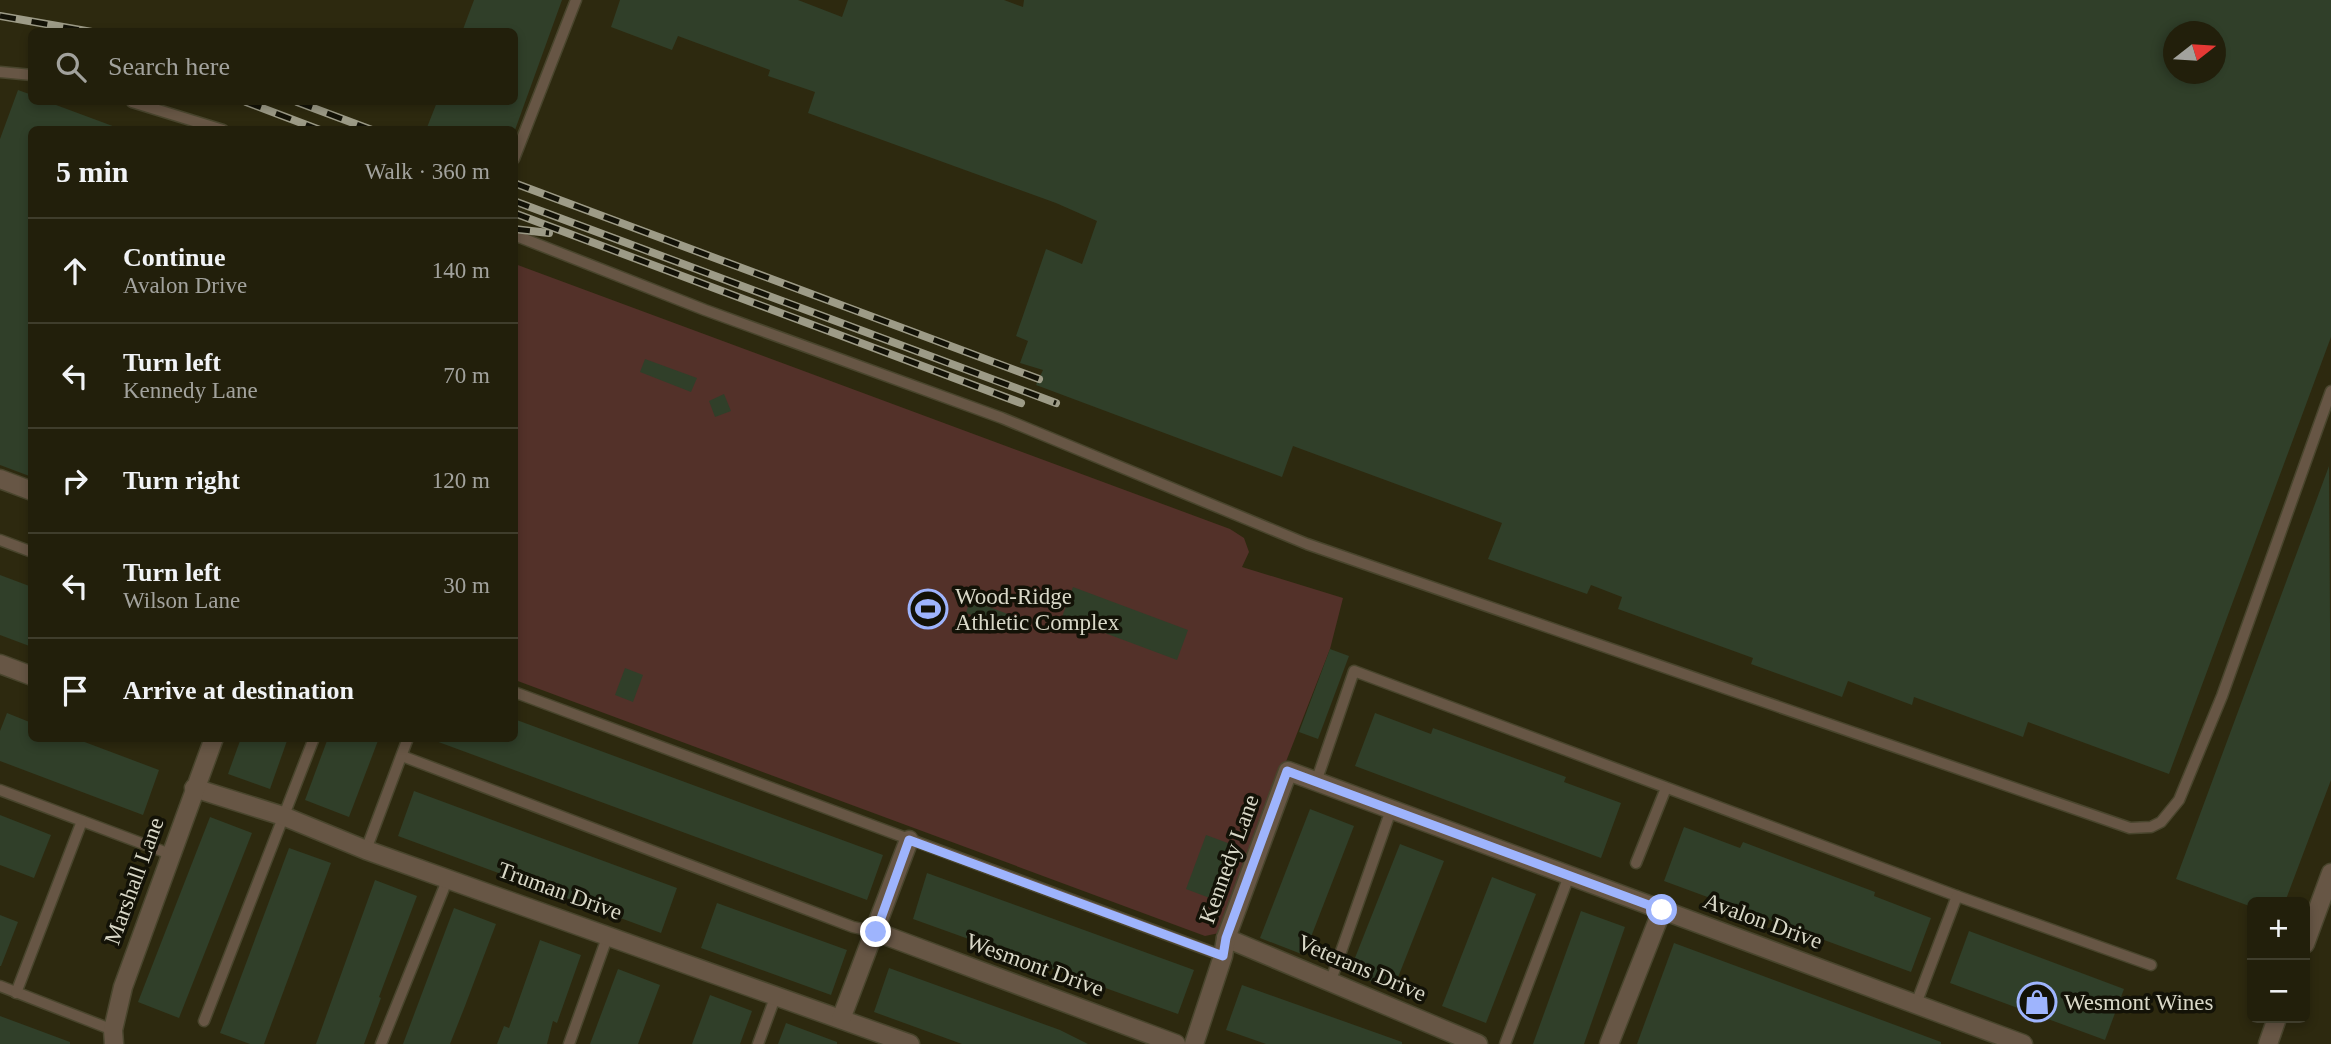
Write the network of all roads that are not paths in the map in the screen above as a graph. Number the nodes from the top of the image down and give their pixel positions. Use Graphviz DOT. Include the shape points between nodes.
graph roads {
  1 [pos="576,0"];
  2 [pos="0,72"];
  3 [pos="28,75"];
  4 [pos="142,105"];
  5 [pos="210,126"];
  6 [pos="518,149"];
  7 [pos="518,237"];
  8 [pos="2331,391"];
  9 [pos="0,479"];
  10 [pos="28,490"];
  11 [pos="0,540"];
  12 [pos="28,550"];
  13 [pos="0,664"];
  14 [pos="28,674"];
  15 [pos="518,693"];
  16 [pos="207,742"];
  17 [pos="312,742"];
  18 [pos="407,742"];
  19 [pos="402,756"];
  20 [pos="1287,771"];
  21 [pos="1316,782"];
  22 [pos="194,788"];
  23 [pos="1666,788"];
  24 [pos="0,790"];
  25 [pos="1391,810"];
  26 [pos="284,816"];
  27 [pos="82,821"];
  28 [pos="909,840"];
  29 [pos="366,850"];
  30 [pos="170,854"];
  31 [pos="1636,863"];
  32 [pos="1569,876"];
  33 [pos="448,877"];
  34 [pos="2330,877"];
  35 [pos="1957,896"];
  36 [pos="1662,910"];
  37 [pos="2310,931"];
  38 [pos="876,932"];
  39 [pos="608,934"];
  40 [pos="1224,947"];
  41 [pos="2151,965"];
  42 [pos="1331,980"];
  43 [pos="0,986"];
  44 [pos="16,993"];
  45 [pos="777,994"];
  46 [pos="1916,1004"];
  47 [pos="841,1019"];
  48 [pos="204,1021"];
  49 [pos="2275,1023"];
  50 [pos="114,1037"];
  51 [pos="2015,1042"];
  52 [pos="381,1044"];
  53 [pos="569,1044"];
  54 [pos="758,1044"];
  55 [pos="909,1044"];
  56 [pos="1176,1044"];
  57 [pos="1194,1044"];
  58 [pos="1478,1044"];
  59 [pos="1505,1044"];
  60 [pos="1609,1044"];
  61 [pos="2268,1044"];
  1 -- 6 [label="lane"];
  2 -- 3 [label="lane"];
  4 -- 5 [label="lane"];
  7 -- 8 [label="lane" via="1002,418 1307,544 2130,828 2161,822 2179,800 2222,696"];
  9 -- 10 [label="street"];
  11 -- 12 [label="lane"];
  13 -- 14 [label="street"];
  15 -- 28 [label="lane"];
  16 -- 22 [label="street, Marshall Lane"];
  17 -- 26 [label="lane"];
  18 -- 19 [label="lane"];
  19 -- 29 [label="lane"];
  19 -- 38 [label="lane"];
  20 -- 21 [label="street, Avalon Drive"];
  20 -- 40 [label="street, Kennedy Lane"];
  21 -- 23 [label="lane" via="1354,671"];
  21 -- 25 [label="street, Avalon Drive"];
  22 -- 26 [label="street, Truman Drive"];
  22 -- 30 [label="street, Marshall Lane"];
  23 -- 31 [label="lane"];
  23 -- 35 [label="lane"];
  24 -- 27 [label="lane"];
  25 -- 32 [label="street, Avalon Drive"];
  25 -- 42 [label="lane"];
  26 -- 29 [label="street, Truman Drive"];
  26 -- 48 [label="lane"];
  27 -- 30 [label="lane"];
  27 -- 44 [label="lane"];
  28 -- 38 [label="street"];
  28 -- 40 [label="lane"];
  29 -- 33 [label="street, Truman Drive"];
  30 -- 50 [label="street, Marshall Lane" via="123,987"];
  32 -- 36 [label="street, Avalon Drive"];
  32 -- 59 [label="lane"];
  33 -- 39 [label="street, Truman Drive"];
  33 -- 52 [label="lane"];
  34 -- 37 [label="street"];
  35 -- 41 [label="lane"];
  35 -- 46 [label="lane"];
  36 -- 46 [label="street, Avalon Drive"];
  36 -- 60 [label="street"];
  38 -- 47 [label="street"];
  38 -- 56 [label="street, Wesmont Drive"];
  39 -- 45 [label="street, Truman Drive"];
  39 -- 53 [label="lane"];
  40 -- 42 [label="street, Veterans Drive"];
  40 -- 57 [label="street, Kennedy Lane"];
  42 -- 58 [label="street, Veterans Drive"];
  43 -- 44 [label="lane"];
  44 -- 50 [label="lane"];
  45 -- 47 [label="street, Truman Drive"];
  45 -- 54 [label="lane"];
  46 -- 51 [label="street, Avalon Drive"];
  47 -- 55 [label="street, Truman Drive"];
  49 -- 61 [label="street"];
}
